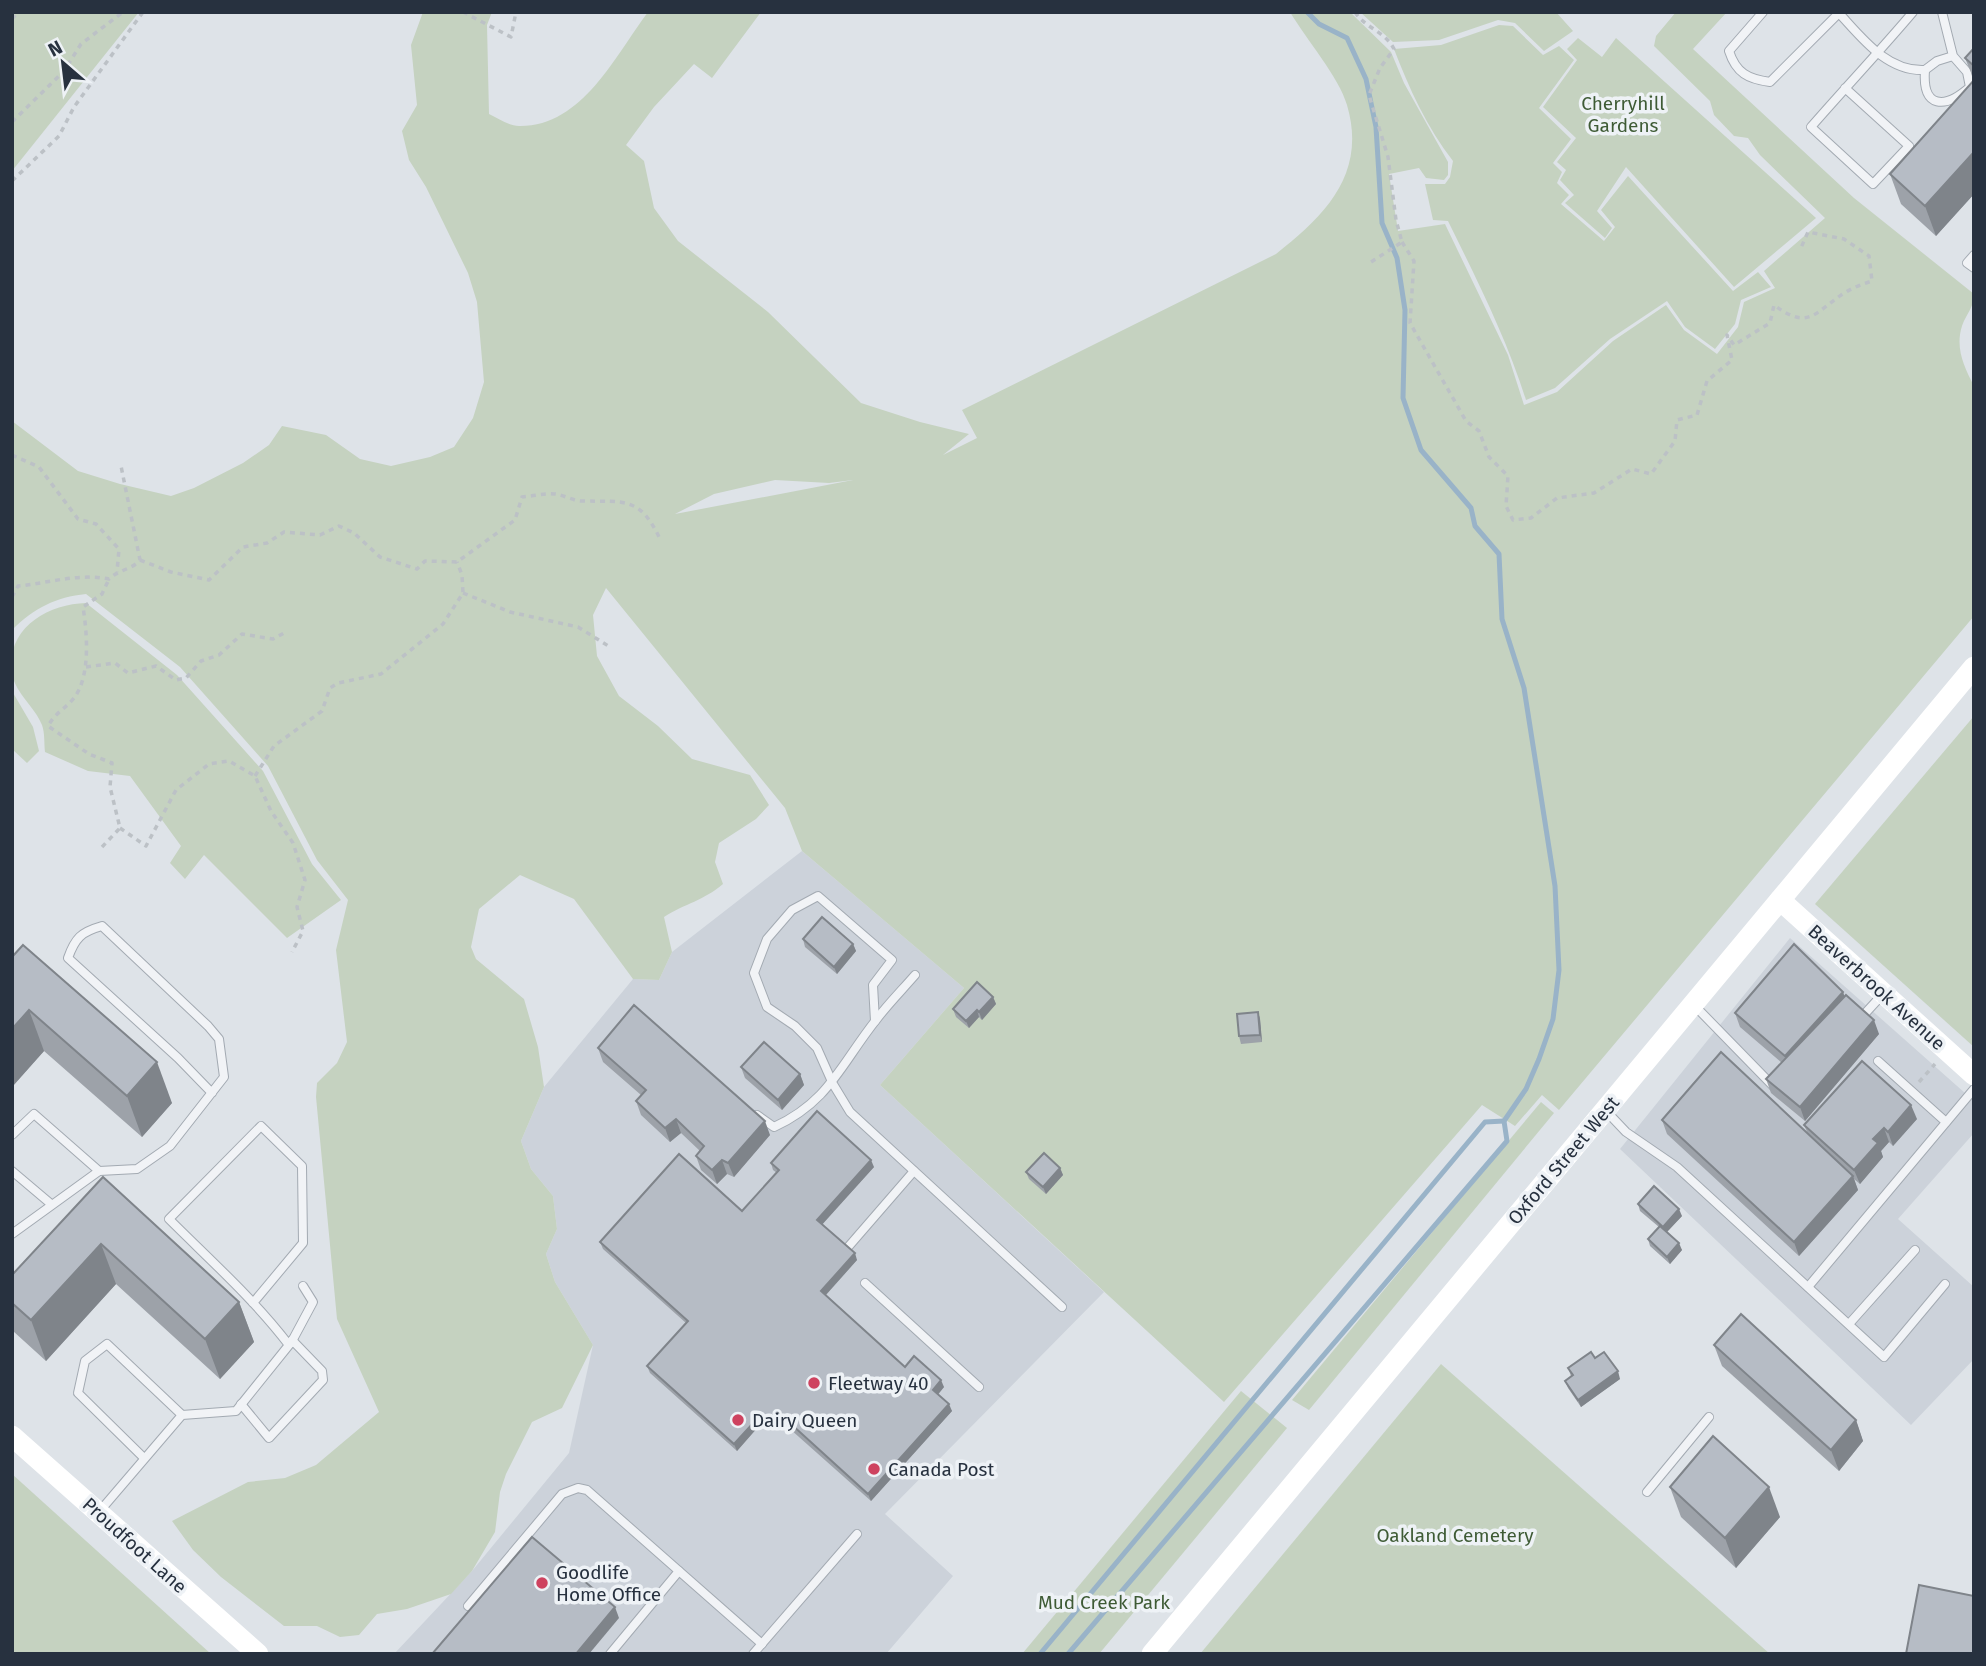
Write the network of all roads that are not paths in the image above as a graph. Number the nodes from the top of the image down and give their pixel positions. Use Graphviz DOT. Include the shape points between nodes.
graph roads {
  1 [pos="1763,12"];
  2 [pos="1913,12"];
  3 [pos="1942,12"];
  4 [pos="1838,13"];
  5 [pos="1877,54"];
  6 [pos="1953,56"];
  7 [pos="1925,70"];
  8 [pos="1845,88"];
  9 [pos="1974,255"];
  10 [pos="1974,268"];
  11 [pos="1974,667"];
  12 [pos="1780,900"];
  13 [pos="915,975"];
  14 [pos="1883,993"];
  15 [pos="1693,1003"];
  16 [pos="875,1021"];
  17 [pos="1858,1022"];
  18 [pos="1878,1062"];
  19 [pos="1974,1075"];
  20 [pos="833,1084"];
  21 [pos="1974,1090"];
  22 [pos="212,1093"];
  23 [pos="1785,1097"];
  24 [pos="749,1108"];
  25 [pos="1605,1110"];
  26 [pos="1946,1122"];
  27 [pos="12,1135"];
  28 [pos="12,1171"];
  29 [pos="99,1171"];
  30 [pos="914,1171"];
  31 [pos="51,1204"];
  32 [pos="12,1234"];
  33 [pos="849,1246"];
  34 [pos="1915,1250"];
  35 [pos="865,1283"];
  36 [pos="1945,1284"];
  37 [pos="303,1286"];
  38 [pos="1808,1287"];
  39 [pos="253,1303"];
  40 [pos="1062,1307"];
  41 [pos="1849,1324"];
  42 [pos="291,1343"];
  43 [pos="979,1387"];
  44 [pos="241,1404"];
  45 [pos="182,1415"];
  46 [pos="1709,1417"];
  47 [pos="12,1436"];
  48 [pos="144,1458"];
  49 [pos="1647,1492"];
  50 [pos="99,1512"];
  51 [pos="857,1534"];
  52 [pos="678,1571"];
  53 [pos="468,1606"];
  54 [pos="762,1644"];
  55 [pos="258,1654"];
  56 [pos="610,1654"];
  57 [pos="753,1654"];
  58 [pos="1152,1654"];
  1 -- 4 [label="lane" via="1729,51 1733,64 1748,78 1770,82"];
  2 -- 5 [label="lane"];
  3 -- 6 [label="lane"];
  4 -- 5 [label="lane"];
  5 -- 7 [label="lane" via="1911,71"];
  5 -- 8 [label="lane"];
  6 -- 7 [label="lane"];
  6 -- 7 [label="lane" via="1967,72 1969,87 1954,100 1942,103 1931,99 1924,86"];
  8 -- 8 [label="lane" via="1811,127 1873,184 1909,146"];
  9 -- 10 [label="lane" via="1968,263"];
  11 -- 12 [label="main road, Oxford Street West"];
  12 -- 14 [label="main road, Beaverbrook Avenue"];
  12 -- 15 [label="main road, Oxford Street West"];
  13 -- 16 [label="lane"];
  14 -- 17 [label="lane"];
  14 -- 19 [label="main road, Beaverbrook Avenue"];
  15 -- 23 [label="lane"];
  15 -- 25 [label="main road, Oxford Street West"];
  16 -- 20 [label="lane"];
  16 -- 20 [label="lane" via="873,985 892,960 818,896 809,898 767,939 754,973 767,1007 817,1048"];
  18 -- 26 [label="lane"];
  20 -- 24 [label="lane" via="807,1109 774,1127"];
  20 -- 30 [label="lane" via="850,1112"];
  21 -- 26 [label="lane"];
  22 -- 22 [label="lane" via="68,958 75,939 102,926 208,1026 219,1039 224,1069 224,1077"];
  22 -- 29 [label="lane" via="170,1146 137,1169"];
  25 -- 38 [label="lane" via="1626,1132 1676,1167"];
  25 -- 58 [label="main road, Oxford Street West"];
  26 -- 38 [label="lane"];
  27 -- 29 [label="lane" via="34,1114"];
  28 -- 31 [label="lane"];
  29 -- 31 [label="lane"];
  30 -- 33 [label="lane"];
  30 -- 40 [label="lane"];
  31 -- 32 [label="lane"];
  34 -- 41 [label="lane"];
  35 -- 43 [label="lane"];
  36 -- 41 [label="lane" via="1884,1357"];
  37 -- 42 [label="lane" via="313,1302"];
  38 -- 41 [label="lane"];
  39 -- 39 [label="lane" via="169,1219 261,1126 302,1166 303,1243"];
  39 -- 42 [label="lane"];
  42 -- 44 [label="lane"];
  42 -- 44 [label="lane" via="322,1371 323,1380 269,1438"];
  44 -- 45 [label="lane" via="236,1411"];
  45 -- 48 [label="lane"];
  45 -- 48 [label="lane" via="107,1344 85,1361 78,1394"];
  46 -- 49 [label="lane"];
  47 -- 50 [label="main road, Proudfoot Lane"];
  48 -- 50 [label="lane"];
  50 -- 55 [label="main road, Proudfoot Lane"];
  51 -- 54 [label="lane"];
  52 -- 53 [label="lane" via="587,1490 578,1488 562,1494"];
  52 -- 54 [label="lane"];
  52 -- 56 [label="lane"];
  54 -- 57 [label="lane"];
}
